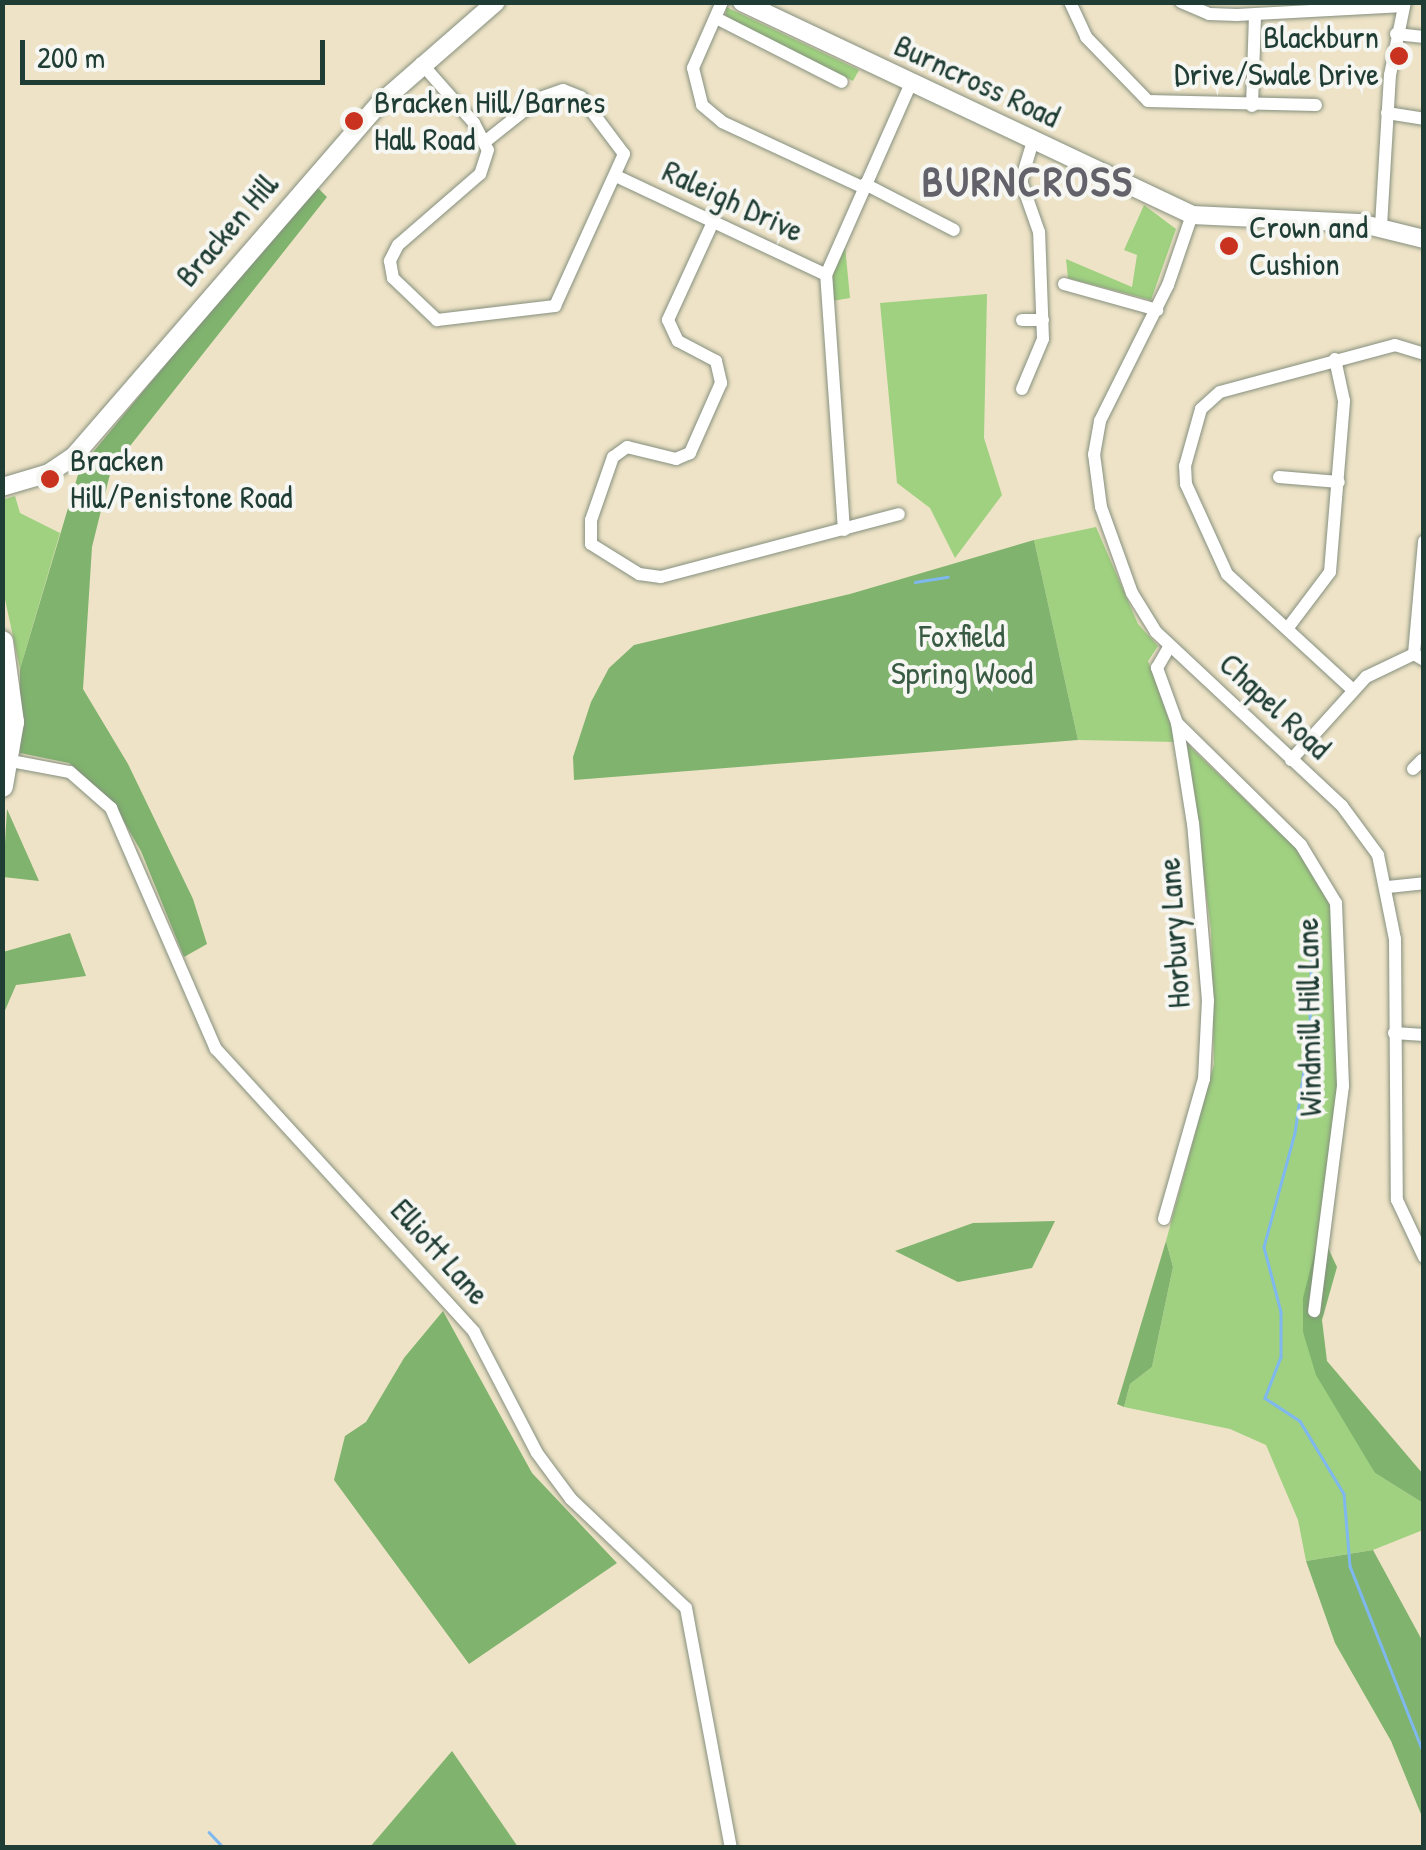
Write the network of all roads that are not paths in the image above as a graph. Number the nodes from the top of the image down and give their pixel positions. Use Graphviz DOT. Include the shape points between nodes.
graph roads {
  1 [pos="496,2"];
  2 [pos="722,2"];
  3 [pos="742,2"];
  4 [pos="1070,2"];
  5 [pos="1181,2"];
  6 [pos="1404,4"];
  7 [pos="1280,7"];
  8 [pos="1255,14"];
  9 [pos="716,18"];
  10 [pos="1396,34"];
  11 [pos="1424,37"];
  12 [pos="421,63"];
  13 [pos="842,82"];
  14 [pos="910,83"];
  15 [pos="1316,105"];
  16 [pos="1252,106"];
  17 [pos="1387,113"];
  18 [pos="1424,119"];
  19 [pos="486,141"];
  20 [pos="1034,142"];
  21 [pos="616,176"];
  22 [pos="864,186"];
  23 [pos="1192,215"];
  24 [pos="713,222"];
  25 [pos="1381,226"];
  26 [pos="954,230"];
  27 [pos="1424,239"];
  28 [pos="1063,269"];
  29 [pos="826,275"];
  30 [pos="1156,310"];
  31 [pos="1022,320"];
  32 [pos="1043,320"];
  33 [pos="1424,354"];
  34 [pos="1336,360"];
  35 [pos="1022,389"];
  36 [pos="1279,477"];
  37 [pos="1339,482"];
  38 [pos="2,487"];
  39 [pos="899,514"];
  40 [pos="844,530"];
  41 [pos="1424,541"];
  42 [pos="1287,630"];
  43 [pos="2,642"];
  44 [pos="1169,647"];
  45 [pos="1419,657"];
  46 [pos="1353,690"];
  47 [pos="1177,723"];
  48 [pos="1291,760"];
  49 [pos="10,761"];
  50 [pos="2,786"];
  51 [pos="1424,884"];
  52 [pos="1388,887"];
  53 [pos="1394,1033"];
  54 [pos="1424,1035"];
  55 [pos="1164,1219"];
  56 [pos="1422,1250"];
  57 [pos="1314,1311"];
  58 [pos="731,1848"];
  1 -- 12 [label="main road, Bracken Hill"];
  2 -- 9 [label="street"];
  3 -- 14 [label="main road, Burncross Road"];
  4 -- 16 [label="street" via="1086,37 1148,101"];
  5 -- 8 [label="street" via="1208,14"];
  6 -- 7 [label="street"];
  6 -- 10 [label="street"];
  7 -- 8 [label="street"];
  8 -- 16 [label="street"];
  9 -- 13 [label="street"];
  9 -- 22 [label="street" via="693,68 696,92 710,115"];
  10 -- 11 [label="street"];
  10 -- 17 [label="street"];
  12 -- 19 [label="street"];
  12 -- 38 [label="main road, Bracken Hill" via="276,219 74,456 49,473"];
  14 -- 20 [label="main road, Burncross Road"];
  14 -- 22 [label="street"];
  15 -- 16 [label="street"];
  17 -- 18 [label="street"];
  17 -- 25 [label="street"];
  19 -- 21 [label="street" via="540,98 572,92 620,142 624,154"];
  19 -- 21 [label="street" via="480,174 398,246 390,261 393,278 437,320 555,306"];
  20 -- 23 [label="main road, Burncross Road"];
  20 -- 32 [label="street" via="1021,181 1039,232"];
  21 -- 24 [label="street, Raleigh Drive"];
  22 -- 26 [label="street"];
  22 -- 29 [label="street"];
  23 -- 25 [label="main road, Burncross Road"];
  23 -- 30 [label="street, Chapel Road"];
  24 -- 29 [label="street, Raleigh Drive"];
  24 -- 40 [label="street" via="668,320 678,341 716,361 721,383 690,453 676,458 627,448 613,457 591,544 638,574 661,577"];
  25 -- 27 [label="main road, Burncross Road"];
  28 -- 30 [label="street" via="1064,288"];
  29 -- 40 [label="street"];
  30 -- 44 [label="street, Chapel Road" via="1106,401 1094,454 1101,507 1121,564 1143,613"];
  31 -- 32 [label="street"];
  32 -- 35 [label="street" via="1041,348"];
  33 -- 34 [label="street" via="1395,346"];
  34 -- 37 [label="street" via="1344,401"];
  34 -- 42 [label="street" via="1214,396 1198,416 1184,466 1218,562"];
  36 -- 37 [label="street"];
  37 -- 42 [label="street" via="1328,580"];
  39 -- 40 [label="street"];
  41 -- 45 [label="street"];
  42 -- 46 [label="street"];
  43 -- 49 [label="highway" via="11,690"];
  44 -- 47 [label="street, Horbury Lane" via="1157,668"];
  44 -- 48 [label="street, Chapel Road"];
  45 -- 46 [label="street" via="1381,666"];
  46 -- 48 [label="street"];
  47 -- 55 [label="street, Horbury Lane" via="1206,923 1207,1062"];
  47 -- 57 [label="street, Windmill Hill Lane" via="1314,860 1336,904 1342,1086"];
  48 -- 52 [label="street, Chapel Road" via="1356,821"];
  49 -- 50 [label="highway"];
  49 -- 58 [label="street, Elliott Lane" via="70,772 111,808 216,1049 458,1312 493,1362 537,1453 572,1499 686,1608"];
  51 -- 52 [label="street"];
  52 -- 53 [label="street, Chapel Road"];
  53 -- 54 [label="street"];
  53 -- 56 [label="street, Chapel Road" via="1396,1200"];
}
